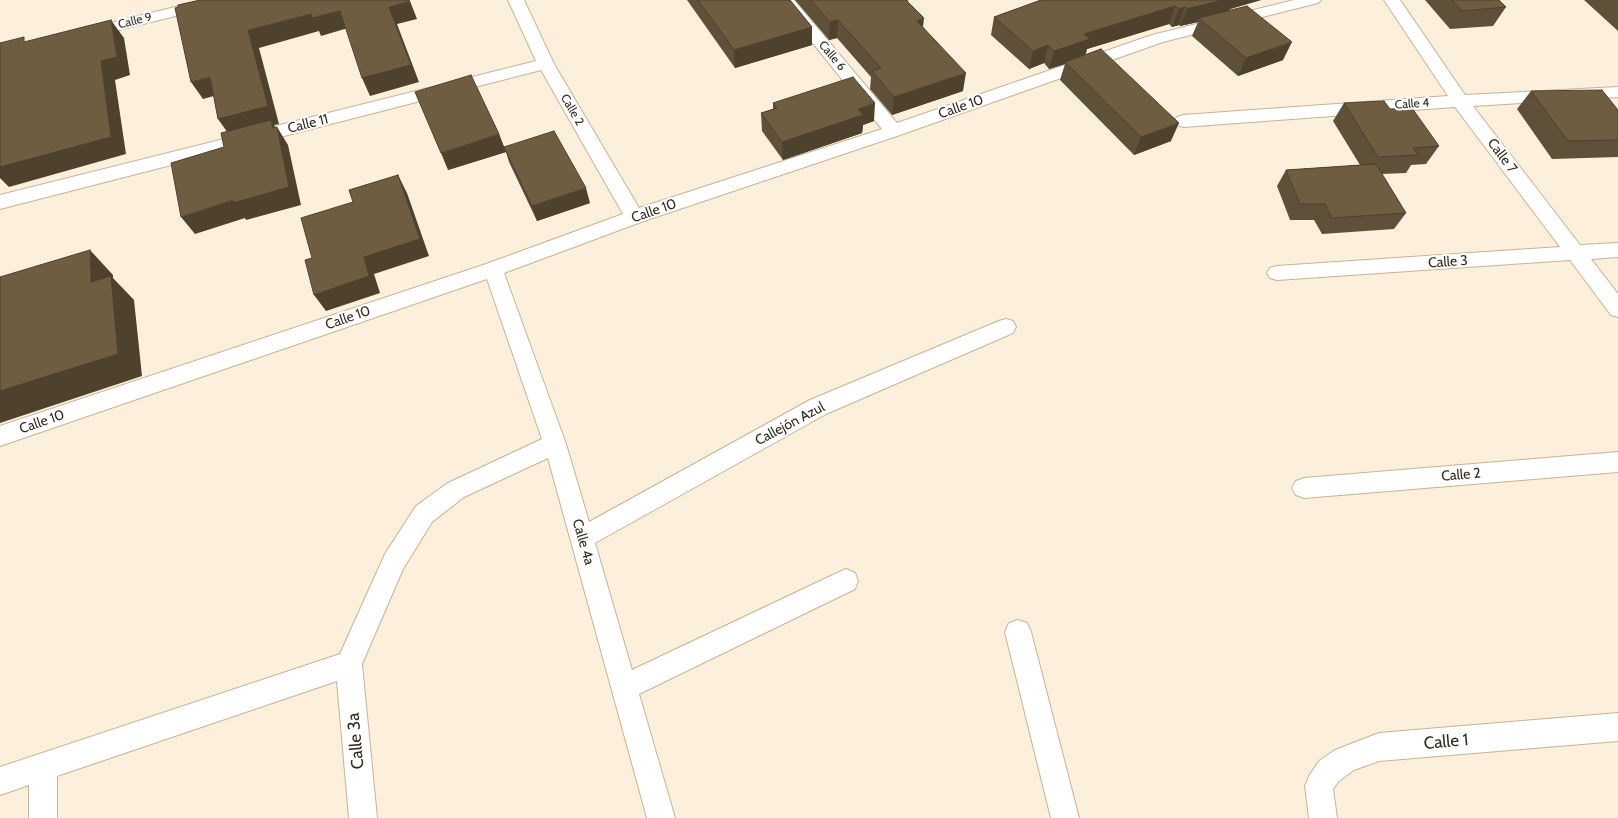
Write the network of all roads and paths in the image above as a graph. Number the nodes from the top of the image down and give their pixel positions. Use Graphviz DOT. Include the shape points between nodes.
graph roads {
  1 [pos="223,0"];
  2 [pos="516,0"];
  3 [pos="786,0"];
  4 [pos="1313,0"];
  5 [pos="1392,0"];
  6 [pos="69,37"];
  7 [pos="546,64"];
  8 [pos="1618,92"];
  9 [pos="1460,101"];
  10 [pos="1183,121"];
  11 [pos="894,131"];
  12 [pos="0,202"];
  13 [pos="634,217"];
  14 [pos="1618,250"];
  15 [pos="1576,253"];
  16 [pos="493,269"];
  17 [pos="1277,273"];
  18 [pos="1618,309"];
  19 [pos="1006,327"];
  20 [pos="0,436"];
  21 [pos="555,444"];
  22 [pos="1618,462"];
  23 [pos="1304,488"];
  24 [pos="582,538"];
  25 [pos="846,581"];
  26 [pos="1018,632"];
  27 [pos="349,664"];
  28 [pos="624,688"];
  29 [pos="1618,728"];
  30 [pos="43,766"];
  31 [pos="0,781"];
  32 [pos="43,818"];
  33 [pos="363,818"];
  34 [pos="661,818"];
  35 [pos="1065,818"];
  36 [pos="1323,818"];
  1 -- 6 [label="street, Calle 9"];
  2 -- 7 [label="street, Calle 2"];
  3 -- 11 [label="street, Calle 6"];
  4 -- 11 [label="street, Calle 10" via="1158,38"];
  5 -- 9 [label="street, Calle 7"];
  7 -- 12 [label="street, Calle 11"];
  7 -- 13 [label="street, Calle 2"];
  8 -- 9 [label="street, Calle 4"];
  9 -- 10 [label="street, Calle 4"];
  9 -- 15 [label="street, Calle 7"];
  11 -- 13 [label="street, Calle 10"];
  13 -- 16 [label="street, Calle 10"];
  14 -- 15 [label="street, Calle 3"];
  15 -- 17 [label="street, Calle 3"];
  15 -- 18 [label="street, Calle 7"];
  16 -- 20 [label="street, Calle 10"];
  16 -- 21 [label="street, Calle 4a"];
  19 -- 24 [label="street, Callejón Azul" via="818,407"];
  21 -- 24 [label="street, Calle 4a"];
  21 -- 27 [label="street" via="456,490 424,514 394,562"];
  22 -- 23 [label="street, Calle 2"];
  24 -- 28 [label="street, Calle 4a"];
  25 -- 28 [label="street"];
  26 -- 35 [label="street"];
  27 -- 30 [label="street"];
  27 -- 33 [label="street, Calle 3a"];
  28 -- 34 [label="street, Calle 4a"];
  29 -- 36 [label="street, Calle 1" via="1379,748 1345,760 1329,771 1319,786"];
  30 -- 31 [label="street"];
  30 -- 32 [label="street"];
}
